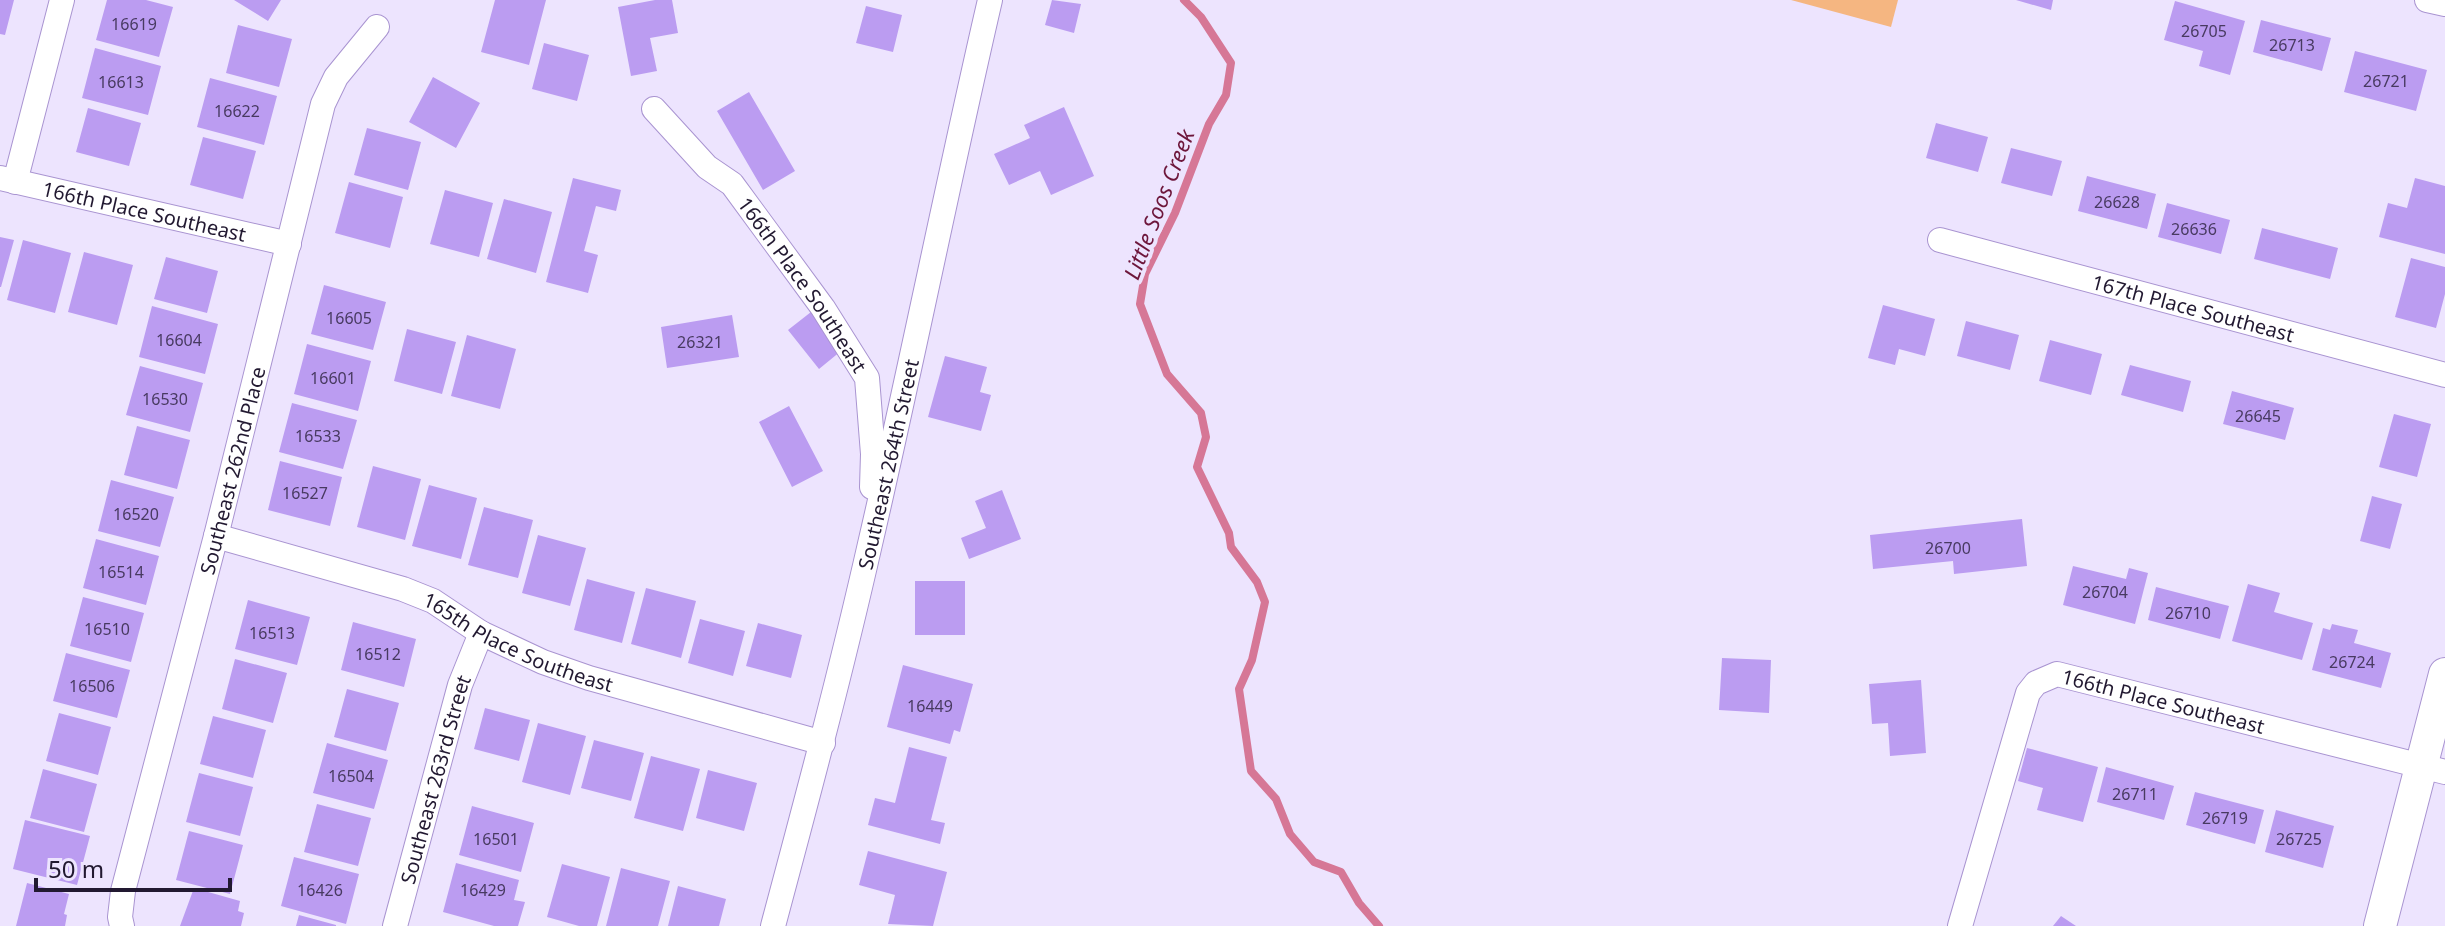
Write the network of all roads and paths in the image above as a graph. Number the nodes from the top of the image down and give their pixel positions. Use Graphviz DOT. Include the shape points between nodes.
graph roads {
  1 [pos="62,0"];
  2 [pos="990,0"];
  3 [pos="2427,0"];
  4 [pos="2445,4"];
  5 [pos="377,27"];
  6 [pos="654,109"];
  7 [pos="8,180"];
  8 [pos="1940,240"];
  9 [pos="289,244"];
  10 [pos="2445,375"];
  11 [pos="216,536"];
  12 [pos="870,545"];
  13 [pos="481,633"];
  14 [pos="2445,674"];
  15 [pos="823,743"];
  16 [pos="2433,769"];
  17 [pos="122,926"];
  18 [pos="395,926"];
  19 [pos="773,926"];
  20 [pos="1960,926"];
  21 [pos="2380,926"];
  1 -- 7 [label="street"];
  2 -- 12 [label="street, Southeast 264th Street"];
  3 -- 4 [label="street"];
  5 -- 9 [label="street, Southeast 262nd Place" via="336,77 323,104"];
  6 -- 12 [label="street, 166th Place Southeast" via="707,167 732,184 867,378 873,454"];
  7 -- 9 [label="street, 166th Place Southeast"];
  8 -- 10 [label="street, 167th Place Southeast"];
  9 -- 11 [label="street, Southeast 262nd Place"];
  11 -- 13 [label="street, 165th Place Southeast" via="403,589 433,601"];
  11 -- 17 [label="street, Southeast 262nd Place" via="123,891"];
  12 -- 15 [label="street, Southeast 264th Street"];
  13 -- 15 [label="street, 165th Place Southeast" via="589,678"];
  13 -- 18 [label="street, Southeast 263rd Street" via="460,685"];
  14 -- 16 [label="street"];
  15 -- 19 [label="street, Southeast 264th Street"];
  16 -- 20 [label="street, 166th Place Southeast" via="2057,674 2028,693"];
  16 -- 21 [label="street"];
}
